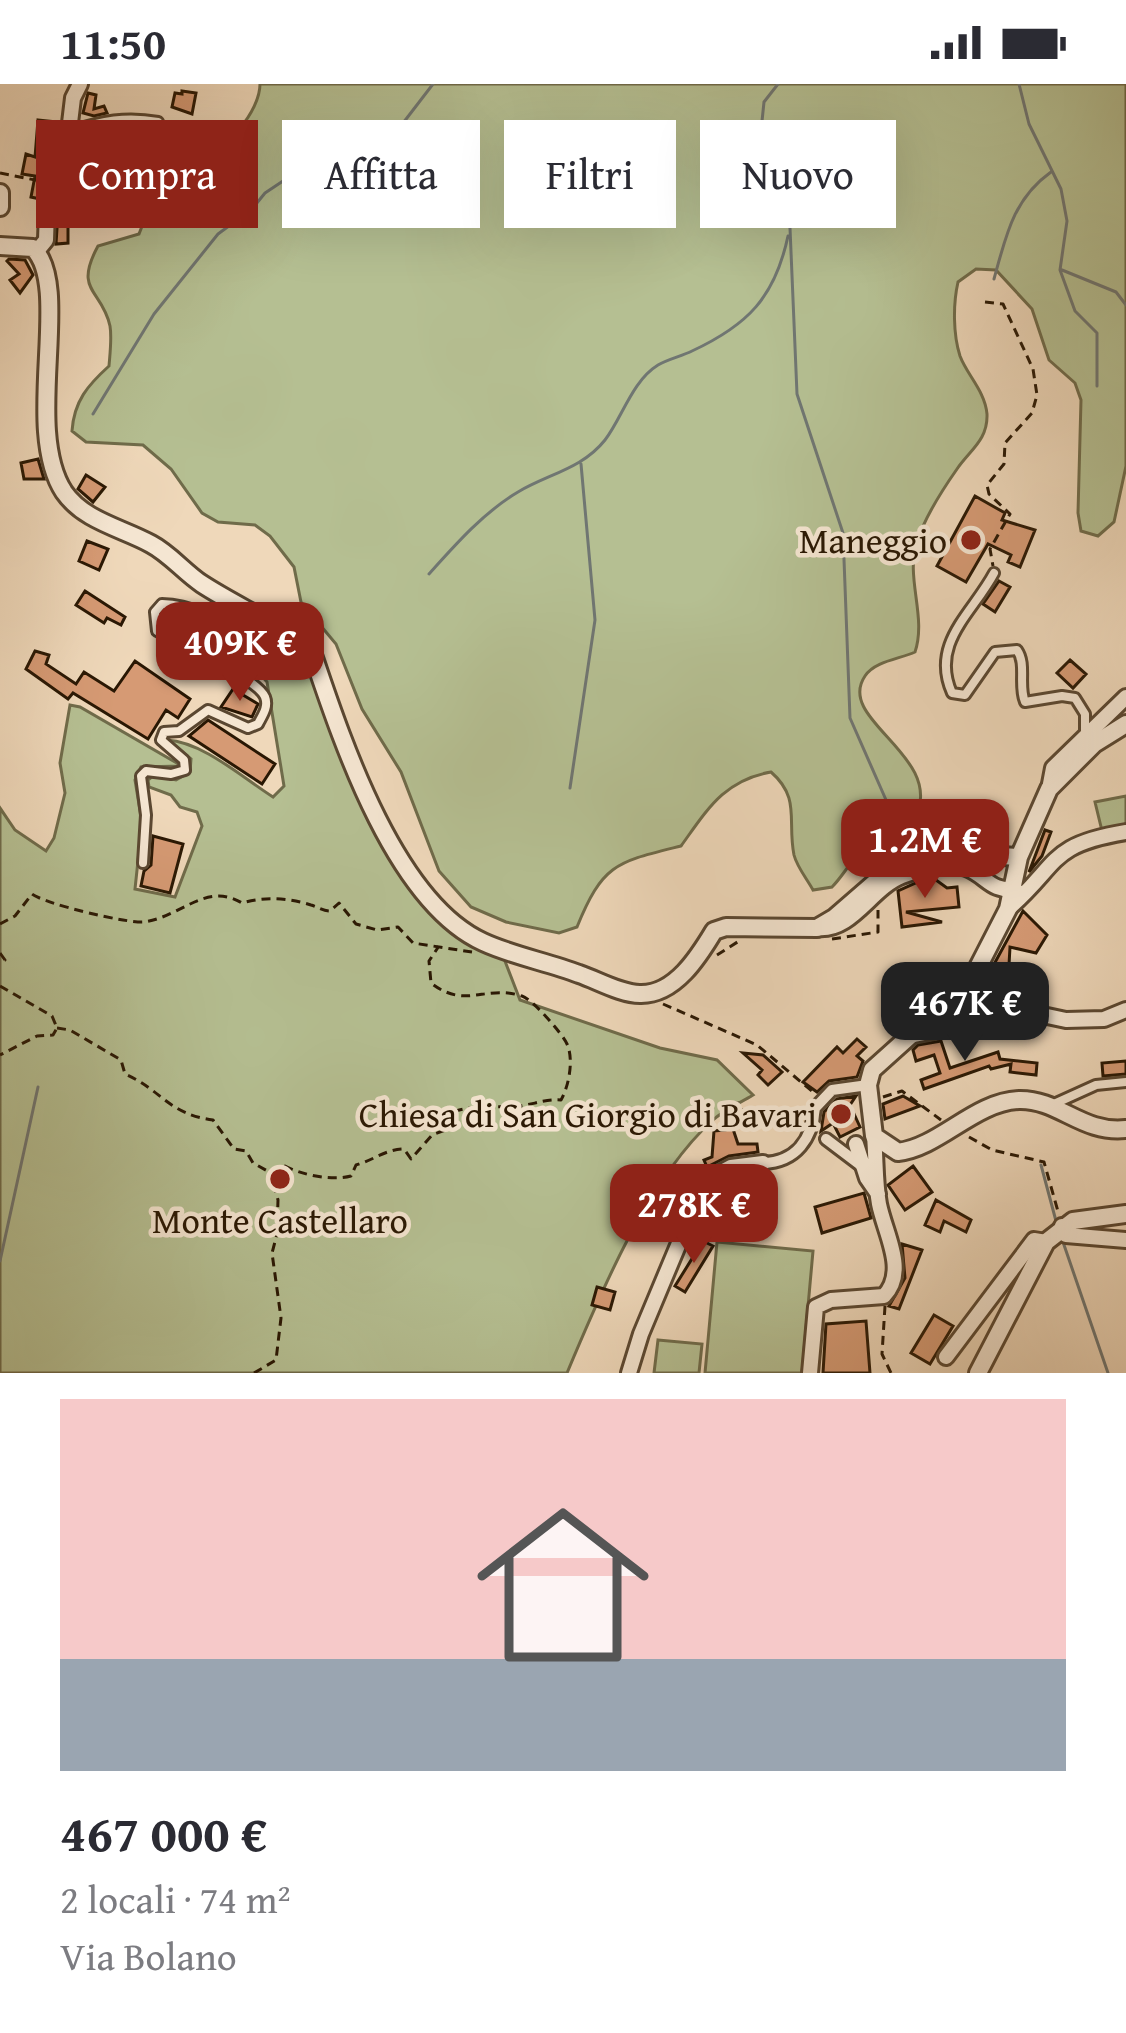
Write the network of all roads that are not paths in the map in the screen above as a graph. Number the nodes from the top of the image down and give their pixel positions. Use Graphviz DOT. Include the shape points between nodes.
graph roads {
  1 [pos="80,84"];
  2 [pos="72,120"];
  3 [pos="104,120"];
  4 [pos="148,120"];
  5 [pos="0,193"];
  6 [pos="0,207"];
  7 [pos="46,228"];
  8 [pos="9,246"];
  9 [pos="37,251"];
  10 [pos="0,261"];
  11 [pos="994,573"];
  12 [pos="257,618"];
  13 [pos="1126,697"];
  14 [pos="1126,724"];
  15 [pos="1084,738"];
  16 [pos="1048,789"];
  17 [pos="1126,832"];
  18 [pos="1019,857"];
  19 [pos="143,863"];
  20 [pos="1016,889"];
  21 [pos="1008,909"];
  22 [pos="820,933"];
  23 [pos="1126,1010"];
  24 [pos="913,1035"];
  25 [pos="1126,1082"];
  26 [pos="870,1100"];
  27 [pos="1050,1106"];
  28 [pos="1126,1130"];
  29 [pos="874,1136"];
  30 [pos="826,1139"];
  31 [pos="856,1144"];
  32 [pos="763,1163"];
  33 [pos="863,1167"];
  34 [pos="879,1195"];
  35 [pos="1126,1214"];
  36 [pos="1062,1226"];
  37 [pos="1126,1240"];
  38 [pos="1046,1242"];
  39 [pos="946,1357"];
  40 [pos="629,1373"];
  41 [pos="810,1373"];
  42 [pos="978,1373"];
  1 -- 2 [label="street"];
  3 -- 4 [label="lane"];
  5 -- 6 [label="street"];
  7 -- 9 [label="street"];
  8 -- 9 [label="street"];
  8 -- 10 [label="street"];
  9 -- 12 [label="street" via="47,289 46,428 67,495"];
  11 -- 15 [label="lane" via="950,640 944,676 952,693 965,695 995,652 1017,650 1025,702 1075,698 1085,714"];
  12 -- 19 [label="lane" via="217,621 172,604 155,612 157,632 250,681 266,703 248,728 208,710 164,732 164,746 186,765 175,774 142,776"];
  12 -- 22 [label="street" via="313,655 382,827 424,893 480,941 639,995 670,984 714,931"];
  13 -- 15 [label="street"];
  14 -- 16 [label="street"];
  15 -- 16 [label="street" via="1053,768"];
  16 -- 18 [label="street"];
  17 -- 21 [label="street" via="1066,849"];
  18 -- 20 [label="street"];
  18 -- 22 [label="street" via="952,851 913,859 874,881"];
  20 -- 21 [label="street"];
  20 -- 22 [label="street" via="992,888 968,868 940,866 906,874"];
  21 -- 24 [label="street" via="971,981"];
  23 -- 24 [label="street" via="1066,1020 1019,1010"];
  24 -- 26 [label="street" via="872,1070"];
  25 -- 27 [label="lane" via="1096,1085"];
  26 -- 29 [label="street"];
  26 -- 32 [label="street" via="832,1090 820,1099 808,1138 785,1158"];
  27 -- 28 [label="street" via="1090,1127"];
  27 -- 29 [label="street" via="1012,1101 904,1152"];
  29 -- 34 [label="street"];
  30 -- 33 [label="street"];
  31 -- 33 [label="street"];
  32 -- 40 [label="street" via="705,1181"];
  33 -- 34 [label="street"];
  34 -- 41 [label="street" via="893,1284 887,1294 816,1306"];
  35 -- 36 [label="street"];
  36 -- 37 [label="street" via="1066,1235"];
  36 -- 38 [label="street"];
  38 -- 39 [label="street" via="1034,1240"];
  38 -- 42 [label="street"];
}
